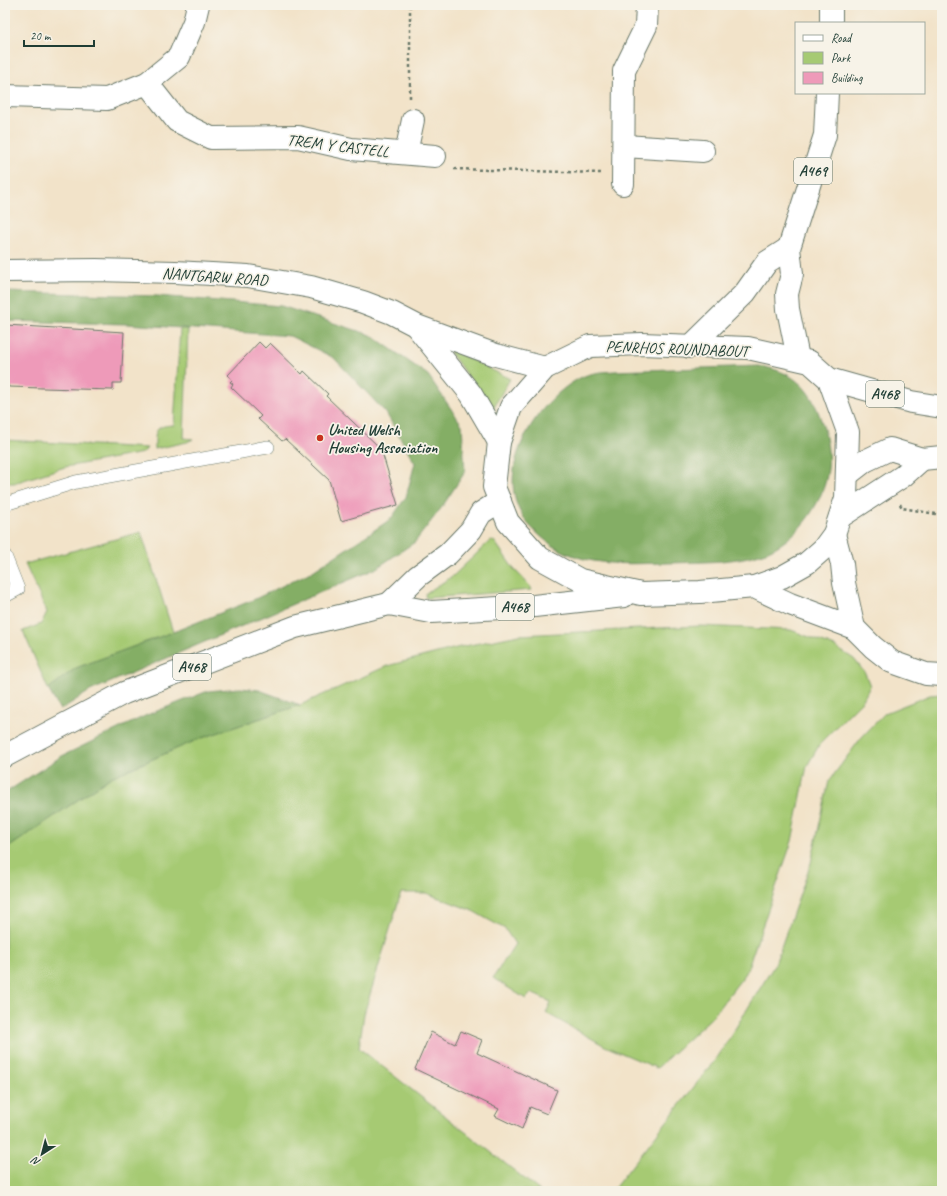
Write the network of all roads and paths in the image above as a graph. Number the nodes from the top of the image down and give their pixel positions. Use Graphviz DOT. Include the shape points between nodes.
graph roads {
  1 [pos="198,5"];
  2 [pos="410,5"];
  3 [pos="647,5"];
  4 [pos="831,5"];
  5 [pos="830,22"];
  6 [pos="147,83"];
  7 [pos="827,94"];
  8 [pos="5,96"];
  9 [pos="413,120"];
  10 [pos="624,146"];
  11 [pos="703,151"];
  12 [pos="406,153"];
  13 [pos="435,156"];
  14 [pos="624,178"];
  15 [pos="789,248"];
  16 [pos="5,272"];
  17 [pos="417,326"];
  18 [pos="690,347"];
  19 [pos="798,358"];
  20 [pos="545,368"];
  21 [pos="829,379"];
  22 [pos="942,407"];
  23 [pos="499,442"];
  24 [pos="268,447"];
  25 [pos="932,458"];
  26 [pos="847,475"];
  27 [pos="500,501"];
  28 [pos="899,502"];
  29 [pos="5,504"];
  30 [pos="942,515"];
  31 [pos="837,525"];
  32 [pos="5,556"];
  33 [pos="754,587"];
  34 [pos="641,594"];
  35 [pos="5,596"];
  36 [pos="389,604"];
  37 [pos="854,628"];
  38 [pos="942,675"];
  39 [pos="5,756"];
  1 -- 6 [label="main road" via="180,57"];
  2 -- 9 [label="path" via="410,106"];
  3 -- 10 [label="main road" via="646,26 624,71"];
  4 -- 5 [label="main road"];
  6 -- 8 [label="main road" via="107,99"];
  6 -- 12 [label="main road, TREM Y CASTELL" via="177,121 211,138 298,137 351,148"];
  7 -- 15 [label="main road, A469" via="825,135"];
  9 -- 12 [label="main road, TREM Y CASTELL"];
  10 -- 11 [label="main road"];
  10 -- 14 [label="main road"];
  12 -- 13 [label="main road, TREM Y CASTELL"];
  13 -- 14 [label="path" via="448,169"];
  15 -- 18 [label="main road" via="767,262 745,293"];
  15 -- 19 [label="main road, A469" via="792,274 787,294 788,309"];
  16 -- 17 [label="main road, NANTGARW ROAD" via="96,270 248,276 311,287 356,300 392,313"];
  17 -- 20 [label="main road, NANTGARW ROAD" via="496,355"];
  17 -- 23 [label="main road, NANTGARW ROAD" via="471,394"];
  18 -- 19 [label="main road, PENRHOS ROUNDABOUT" via="748,348"];
  18 -- 20 [label="main road, PENRHOS ROUNDABOUT" via="642,344 590,346"];
  19 -- 21 [label="main road, PENRHOS ROUNDABOUT" via="810,362"];
  20 -- 23 [label="main road, PENRHOS ROUNDABOUT" via="511,407"];
  21 -- 22 [label="main road, A468" via="910,402"];
  21 -- 26 [label="main road, PENRHOS ROUNDABOUT" via="848,432"];
  23 -- 27 [label="main road, PENRHOS ROUNDABOUT" via="494,487"];
  24 -- 29 [label="lane" via="76,482"];
  25 -- 26 [label="main road" via="890,449 865,461"];
  25 -- 31 [label="main road" via="903,476"];
  26 -- 31 [label="main road, PENRHOS ROUNDABOUT" via="846,498"];
  27 -- 34 [label="main road, PENRHOS ROUNDABOUT" via="508,522 540,558 580,580"];
  27 -- 36 [label="main road" via="481,513 471,530 448,554 418,576"];
  28 -- 30 [label="path" via="902,508"];
  31 -- 33 [label="main road, PENRHOS ROUNDABOUT" via="823,549 807,564"];
  31 -- 37 [label="main road" via="844,583"];
  32 -- 35 [label="lane" via="18,590"];
  33 -- 34 [label="main road, PENRHOS ROUNDABOUT"];
  33 -- 37 [label="main road" via="790,604"];
  34 -- 36 [label="main road, A468" via="534,606 431,612"];
  36 -- 39 [label="main road, A468" via="295,626 124,693"];
  37 -- 38 [label="main road" via="892,662 926,674"];
}
